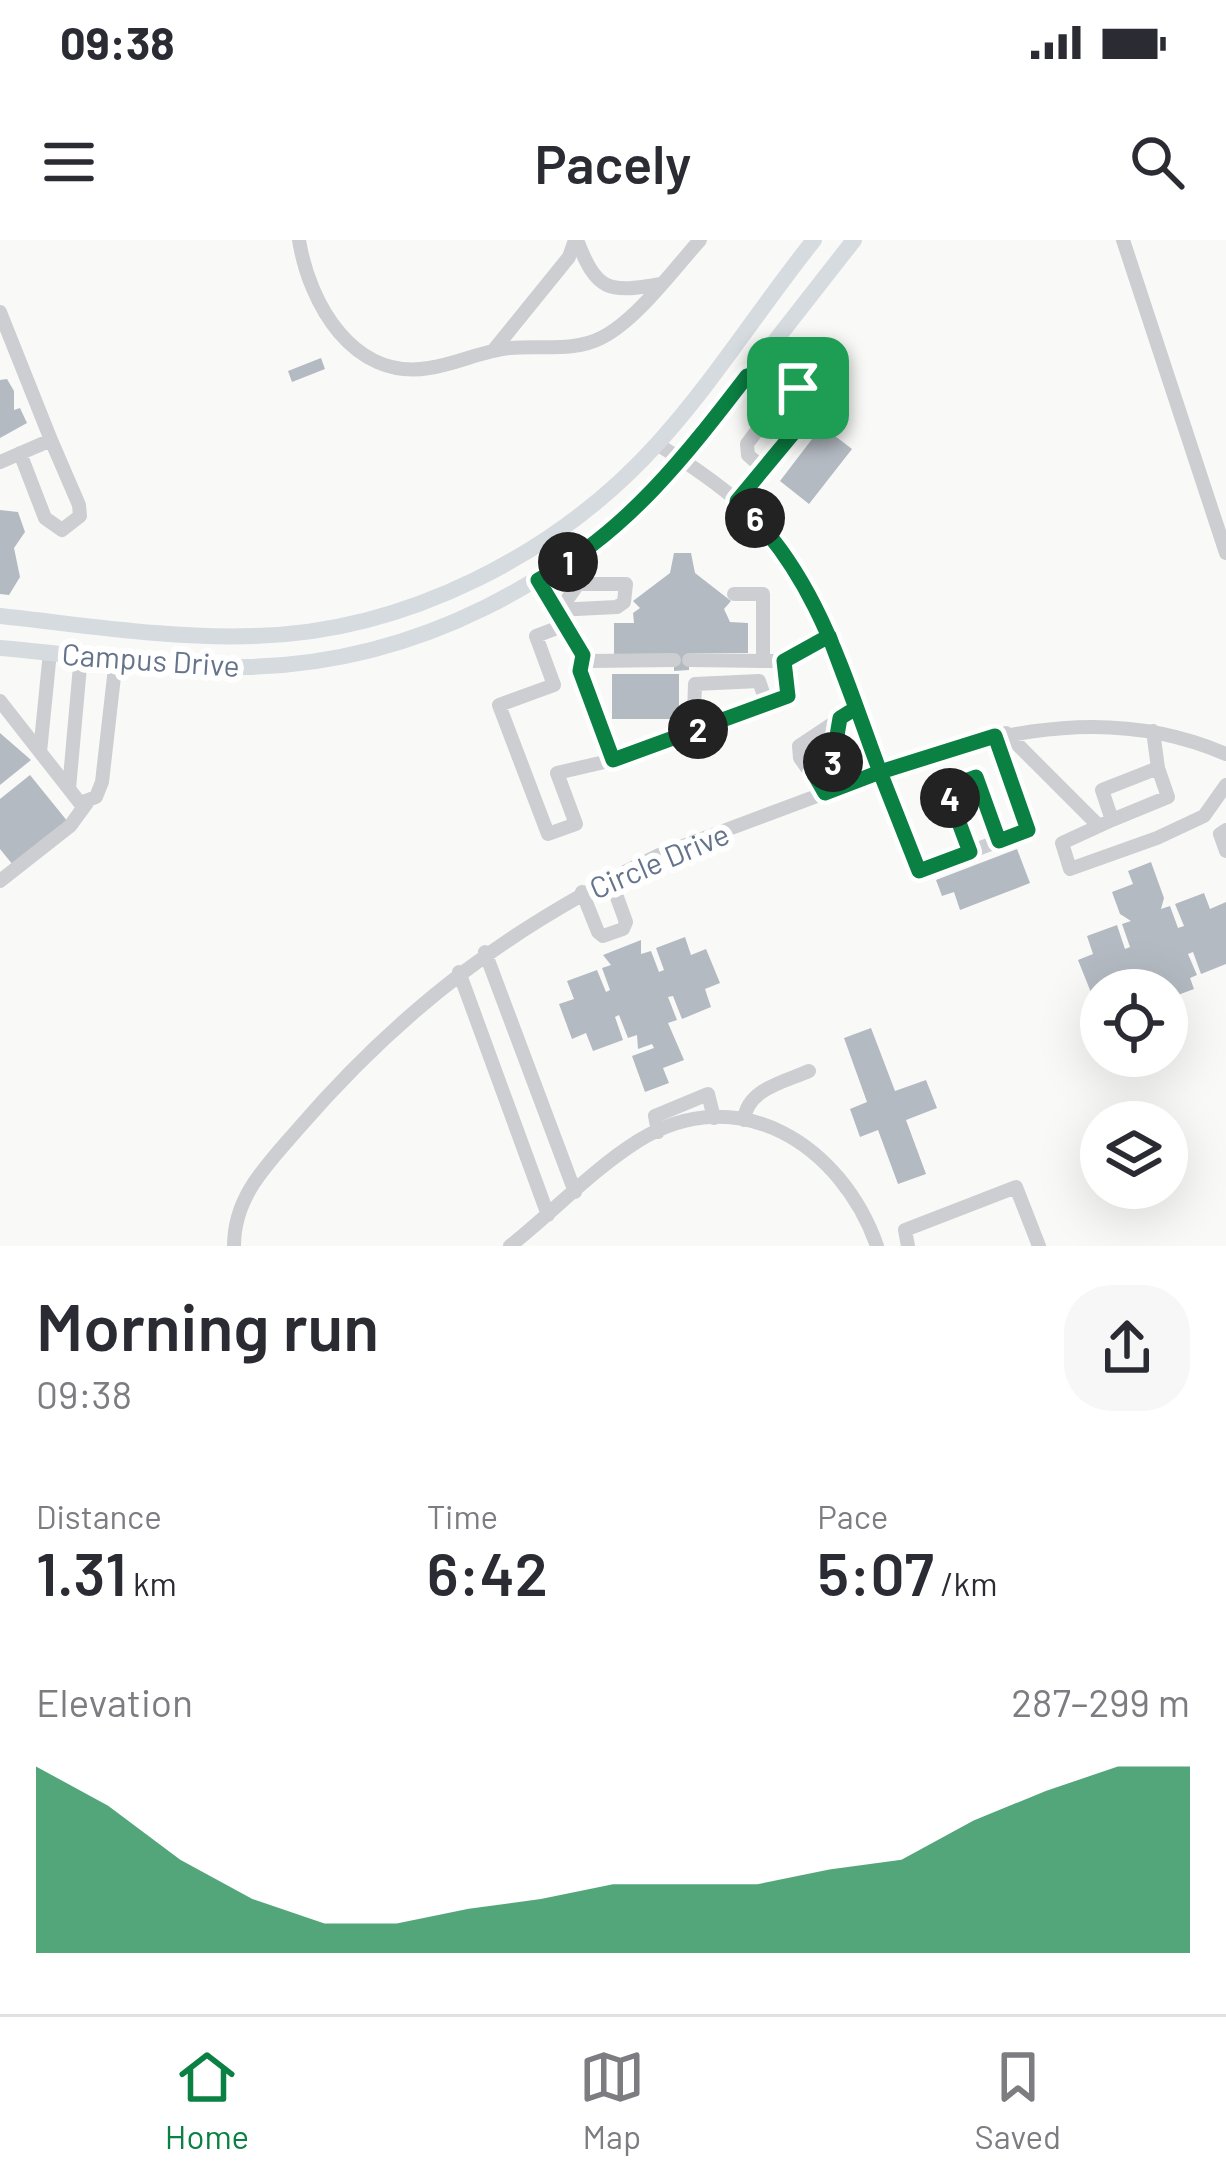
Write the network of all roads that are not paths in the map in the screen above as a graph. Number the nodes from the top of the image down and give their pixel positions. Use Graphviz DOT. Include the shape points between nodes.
graph roads {
  1 [pos="299,240"];
  2 [pos="576,240"];
  3 [pos="700,240"];
  4 [pos="814,240"];
  5 [pos="854,240"];
  6 [pos="1123,242"];
  7 [pos="661,284"];
  8 [pos="771,299"];
  9 [pos="0,312"];
  10 [pos="793,319"];
  11 [pos="492,352"];
  12 [pos="747,376"];
  13 [pos="780,400"];
  14 [pos="51,440"];
  15 [pos="657,444"];
  16 [pos="20,453"];
  17 [pos="682,460"];
  18 [pos="0,462"];
  19 [pos="764,469"];
  20 [pos="737,501"];
  21 [pos="1226,553"];
  22 [pos="538,580"];
  23 [pos="734,594"];
  24 [pos="0,616"];
  25 [pos="565,625"];
  26 [pos="829,636"];
  27 [pos="0,648"];
  28 [pos="50,652"];
  29 [pos="82,655"];
  30 [pos="583,655"];
  31 [pos="116,659"];
  32 [pos="763,661"];
  33 [pos="784,661"];
  34 [pos="0,701"];
  35 [pos="767,704"];
  36 [pos="856,708"];
  37 [pos="840,718"];
  38 [pos="700,728"];
  39 [pos="1154,731"];
  40 [pos="1000,735"];
  41 [pos="40,752"];
  42 [pos="1226,754"];
  43 [pos="613,760"];
  44 [pos="1158,768"];
  45 [pos="880,772"];
  46 [pos="814,774"];
  47 [pos="1226,785"];
  48 [pos="69,789"];
  49 [pos="825,793"];
  50 [pos="88,800"];
  51 [pos="1105,823"];
  52 [pos="1226,830"];
  53 [pos="999,841"];
  54 [pos="1226,851"];
  55 [pos="970,852"];
  56 [pos="610,878"];
  57 [pos="0,881"];
  58 [pos="582,892"];
  59 [pos="485,952"];
  60 [pos="459,972"];
  61 [pos="809,1071"];
  62 [pos="536,1087"];
  63 [pos="506,1098"];
  64 [pos="714,1118"];
  65 [pos="744,1120"];
  66 [pos="658,1132"];
  67 [pos="575,1192"];
  68 [pos="548,1215"];
  69 [pos="234,1246"];
  70 [pos="510,1246"];
  71 [pos="877,1246"];
  72 [pos="908,1246"];
  73 [pos="1040,1246"];
  1 -- 11 [label="street" via="326,318 350,347 390,367 424,369"];
  2 -- 7 [label="street" via="604,285 621,291"];
  2 -- 11 [label="street"];
  3 -- 7 [label="street"];
  4 -- 8 [label="main road, Campus Drive"];
  5 -- 10 [label="main road, Campus Drive"];
  6 -- 21 [label="street"];
  7 -- 11 [label="street" via="602,338"];
  8 -- 10 [label="main road"];
  8 -- 15 [label="main road, Campus Drive"];
  9 -- 14 [label="street"];
  10 -- 12 [label="main road, Campus Drive"];
  12 -- 13 [label="street"];
  12 -- 17 [label="main road, Campus Drive"];
  13 -- 19 [label="street" via="746,449"];
  13 -- 19 [label="street" via="805,389 813,407"];
  14 -- 16 [label="street"];
  14 -- 16 [label="street" via="79,505 80,516 62,530 44,518"];
  15 -- 17 [label="street"];
  15 -- 24 [label="main road, Campus Drive" via="585,512 515,560 337,627 224,637"];
  16 -- 18 [label="street"];
  17 -- 20 [label="street"];
  17 -- 22 [label="main road, Campus Drive" via="601,538"];
  19 -- 20 [label="street"];
  20 -- 26 [label="street" via="799,575"];
  22 -- 25 [label="street"];
  22 -- 31 [label="main road, Campus Drive" via="461,618 338,656 250,667"];
  23 -- 32 [label="street" via="763,594"];
  25 -- 30 [label="street"];
  25 -- 43 [label="street" via="536,636 554,685 500,705 548,834 576,824 557,773"];
  26 -- 33 [label="street"];
  26 -- 36 [label="street"];
  27 -- 28 [label="main road, Campus Drive"];
  28 -- 29 [label="main road, Campus Drive"];
  28 -- 41 [label="street"];
  29 -- 31 [label="main road, Campus Drive"];
  29 -- 48 [label="street"];
  30 -- 32 [label="street"];
  30 -- 43 [label="street" via="580,671"];
  31 -- 50 [label="street" via="102,782"];
  32 -- 33 [label="street"];
  33 -- 35 [label="street" via="788,696"];
  34 -- 41 [label="street"];
  35 -- 38 [label="street"];
  35 -- 38 [label="street" via="758,681 695,684"];
  36 -- 37 [label="street"];
  36 -- 45 [label="street"];
  37 -- 46 [label="street" via="832,765"];
  37 -- 46 [label="street" via="799,746"];
  38 -- 43 [label="street"];
  39 -- 40 [label="street, Circle Drive" via="1090,725"];
  39 -- 42 [label="street, Circle Drive"];
  39 -- 44 [label="street"];
  40 -- 45 [label="street, Circle Drive"];
  40 -- 51 [label="street"];
  40 -- 53 [label="street" via="1028,830"];
  41 -- 48 [label="street"];
  44 -- 51 [label="street" via="1102,790"];
  44 -- 51 [label="street" via="1168,797"];
  45 -- 49 [label="street, Circle Drive"];
  45 -- 55 [label="street" via="919,871"];
  46 -- 49 [label="street"];
  47 -- 51 [label="street" via="1204,816 1070,869 1063,843"];
  48 -- 50 [label="street" via="80,803"];
  49 -- 56 [label="street, Circle Drive"];
  50 -- 57 [label="street" via="70,826"];
  52 -- 54 [label="street"];
  53 -- 55 [label="street"];
  53 -- 55 [label="street" via="976,777 946,788"];
  56 -- 58 [label="street, Circle Drive"];
  56 -- 58 [label="street" via="623,929 598,932"];
  58 -- 59 [label="street, Circle Drive"];
  59 -- 60 [label="street, Circle Drive"];
  59 -- 62 [label="street"];
  60 -- 63 [label="street"];
  60 -- 69 [label="street, Circle Drive" via="368,1053 262,1170 238,1211"];
  61 -- 65 [label="street" via="757,1094"];
  62 -- 63 [label="street"];
  62 -- 67 [label="street"];
  63 -- 68 [label="street"];
  64 -- 65 [label="street"];
  64 -- 66 [label="street"];
  64 -- 66 [label="street" via="708,1094 655,1116"];
  65 -- 71 [label="street" via="788,1134 832,1165"];
  66 -- 67 [label="street"];
  67 -- 68 [label="street"];
  68 -- 70 [label="street"];
  72 -- 73 [label="street" via="904,1229 1016,1187"];
}
